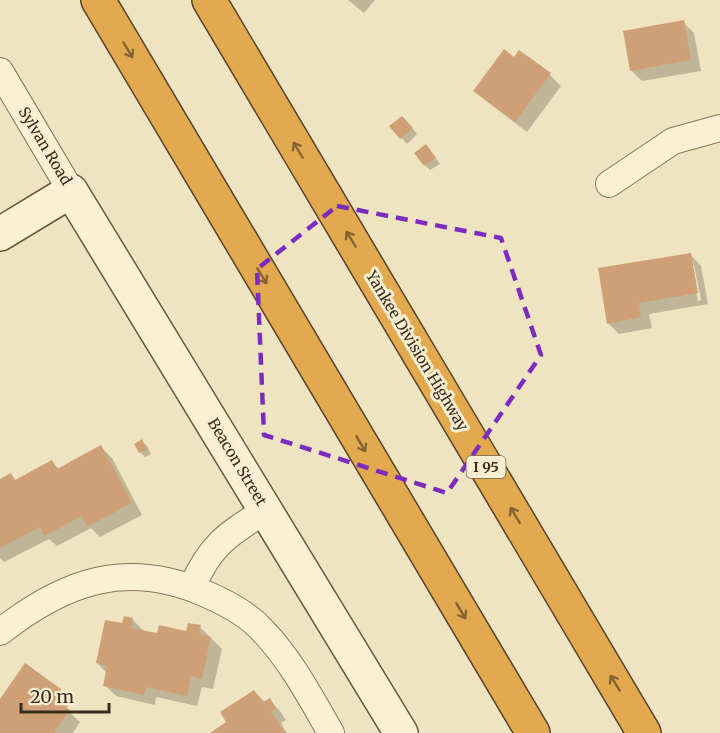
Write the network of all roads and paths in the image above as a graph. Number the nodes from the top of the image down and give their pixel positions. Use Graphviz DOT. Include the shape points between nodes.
graph roads {
  1 [pos="98,0"];
  2 [pos="209,0"];
  3 [pos="0,71"];
  4 [pos="720,128"];
  5 [pos="609,184"];
  6 [pos="71,191"];
  7 [pos="0,234"];
  8 [pos="266,510"];
  9 [pos="192,587"];
  10 [pos="0,632"];
  11 [pos="331,733"];
  12 [pos="401,733"];
  13 [pos="533,733"];
  14 [pos="644,733"];
  1 -- 13 [label="highway, one-way"];
  14 -- 2 [label="highway, Yankee Division Highway / I 95, one-way"];
  3 -- 6 [label="street, Sylvan Road"];
  4 -- 5 [label="street" via="673,141"];
  6 -- 7 [label="street"];
  6 -- 8 [label="street, Beacon Street"];
  8 -- 9 [label="street" via="220,543 205,560"];
  8 -- 12 [label="street, Beacon Street"];
  9 -- 10 [label="street" via="133,576 98,581 44,603"];
  9 -- 11 [label="street" via="237,609 261,629 290,665"];
}
